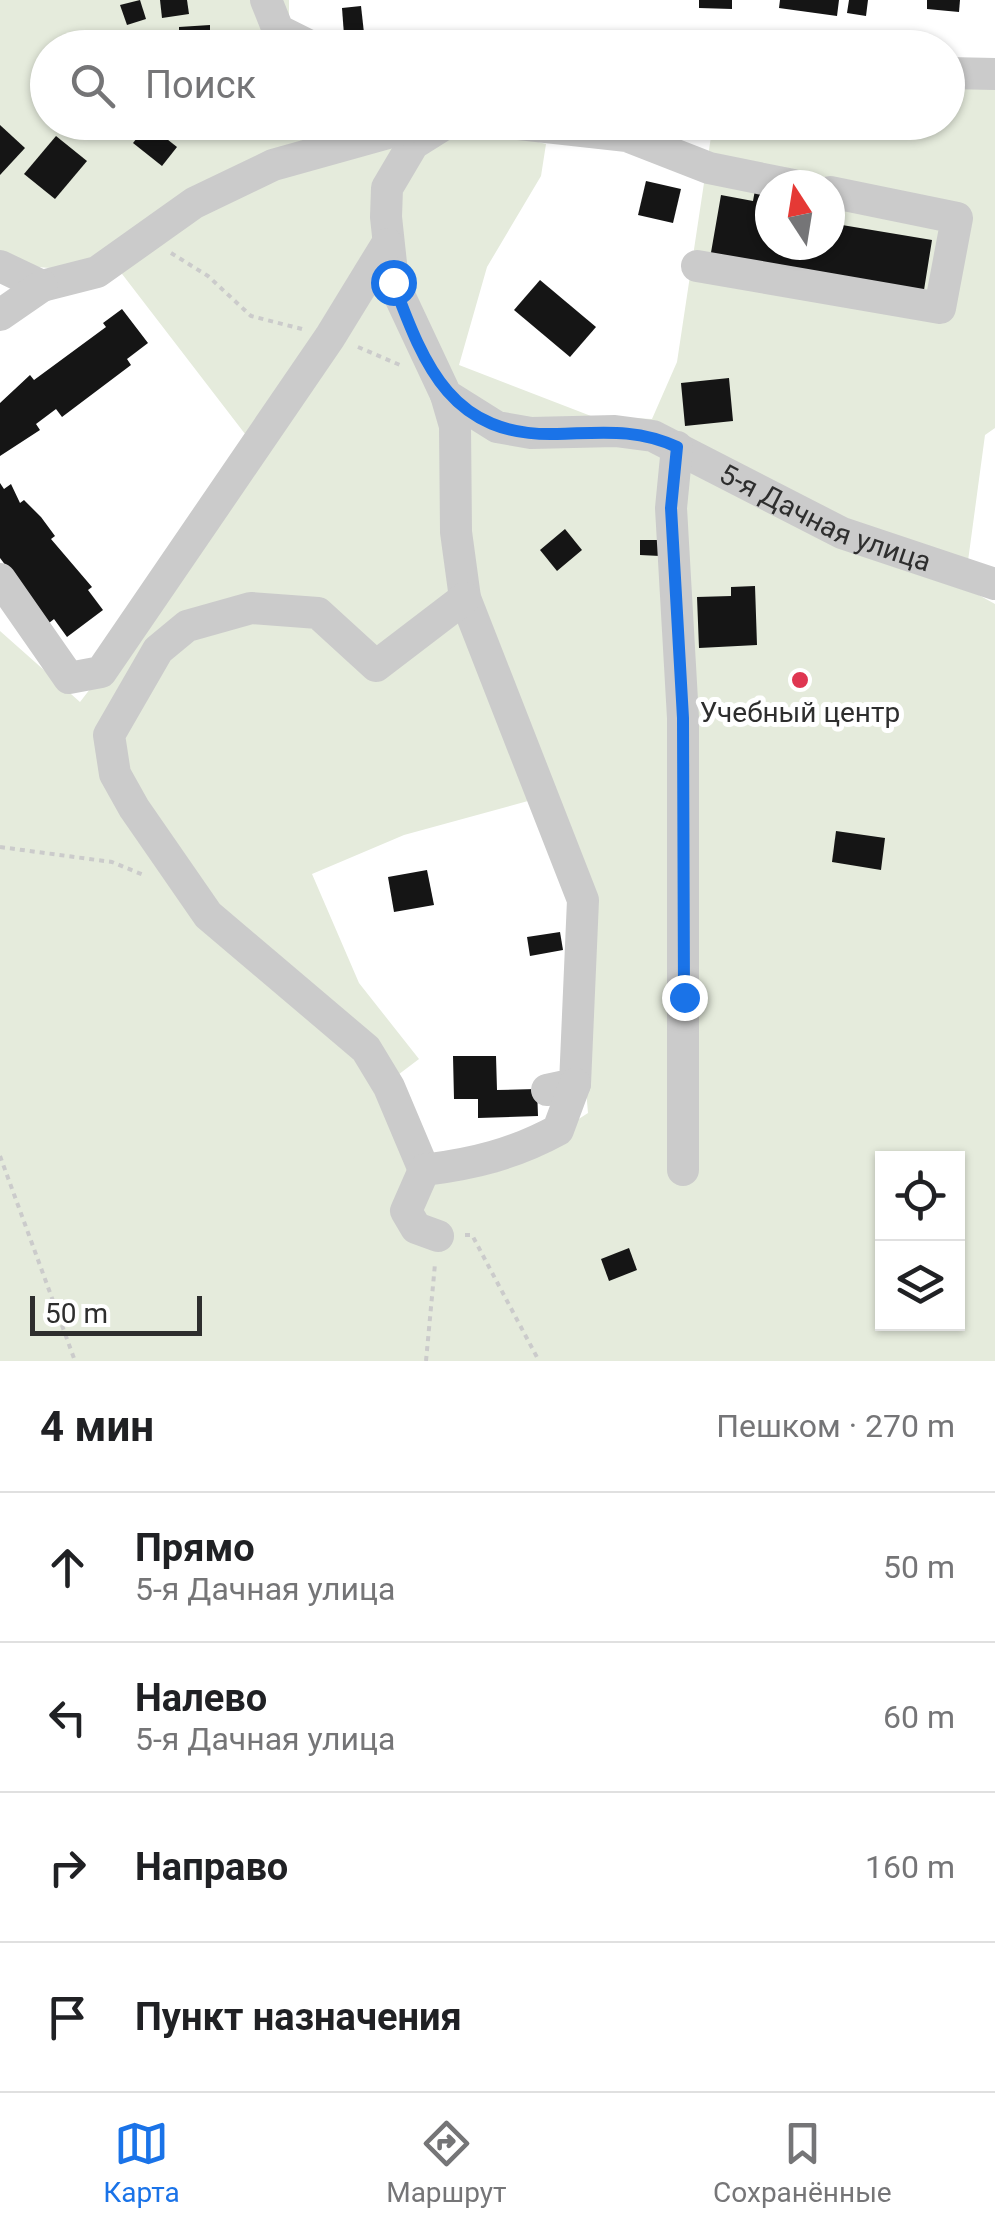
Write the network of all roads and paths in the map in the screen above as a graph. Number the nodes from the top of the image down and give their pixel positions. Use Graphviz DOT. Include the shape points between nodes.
graph roads {
  1 [pos="266,0"];
  2 [pos="278,30"];
  3 [pos="965,73"];
  4 [pos="995,74"];
  5 [pos="363,140"];
  6 [pos="419,140"];
  7 [pos="658,140"];
  8 [pos="755,176"];
  9 [pos="845,195"];
  10 [pos="386,244"];
  11 [pos="124,252"];
  12 [pos="0,266"];
  13 [pos="697,266"];
  14 [pos="42,286"];
  15 [pos="0,315"];
  16 [pos="330,337"];
  17 [pos="404,367"];
  18 [pos="446,394"];
  19 [pos="677,447"];
  20 [pos="0,579"];
  21 [pos="995,584"];
  22 [pos="465,598"];
  23 [pos="0,847"];
  24 [pos="146,876"];
  25 [pos="0,1156"];
  26 [pos="424,1170"];
  27 [pos="683,1170"];
  28 [pos="438,1236"];
  29 [pos="75,1361"];
  30 [pos="426,1361"];
  31 [pos="539,1361"];
  1 -- 2 [label="street"];
  3 -- 4 [label="street"];
  5 -- 11 [label="street" via="273,165 194,203"];
  6 -- 10 [label="street, 5-я Дачная улица" via="387,188"];
  7 -- 8 [label="street" via="699,162"];
  9 -- 13 [label="street" via="957,218 940,308"];
  10 -- 16 [label="street"];
  10 -- 18 [label="street, 5-я Дачная улица" via="407,318"];
  11 -- 14 [label="street" via="97,272"];
  11 -- 16 [label="path" via="175,253 251,316"];
  12 -- 14 [label="street"];
  14 -- 15 [label="street"];
  16 -- 17 [label="path"];
  16 -- 20 [label="street" via="100,672 68,678"];
  18 -- 19 [label="street, 5-я Дачная улица" via="496,427 555,434 615,430"];
  18 -- 22 [label="street" via="456,426 456,532"];
  19 -- 21 [label="street, 5-я Дачная улица" via="842,534"];
  19 -- 27 [label="street" via="671,508 683,718"];
  22 -- 26 [label="street" via="584,900 558,1130 490,1160"];
  22 -- 26 [label="street" via="376,666 318,613 252,608 187,626 158,650 109,736 115,774 208,915 366,1050"];
  23 -- 24 [label="path" via="112,862"];
  25 -- 29 [label="path"];
  26 -- 28 [label="street" via="406,1211 416,1228"];
  28 -- 30 [label="path"];
  28 -- 31 [label="path" via="472,1235"];
}
